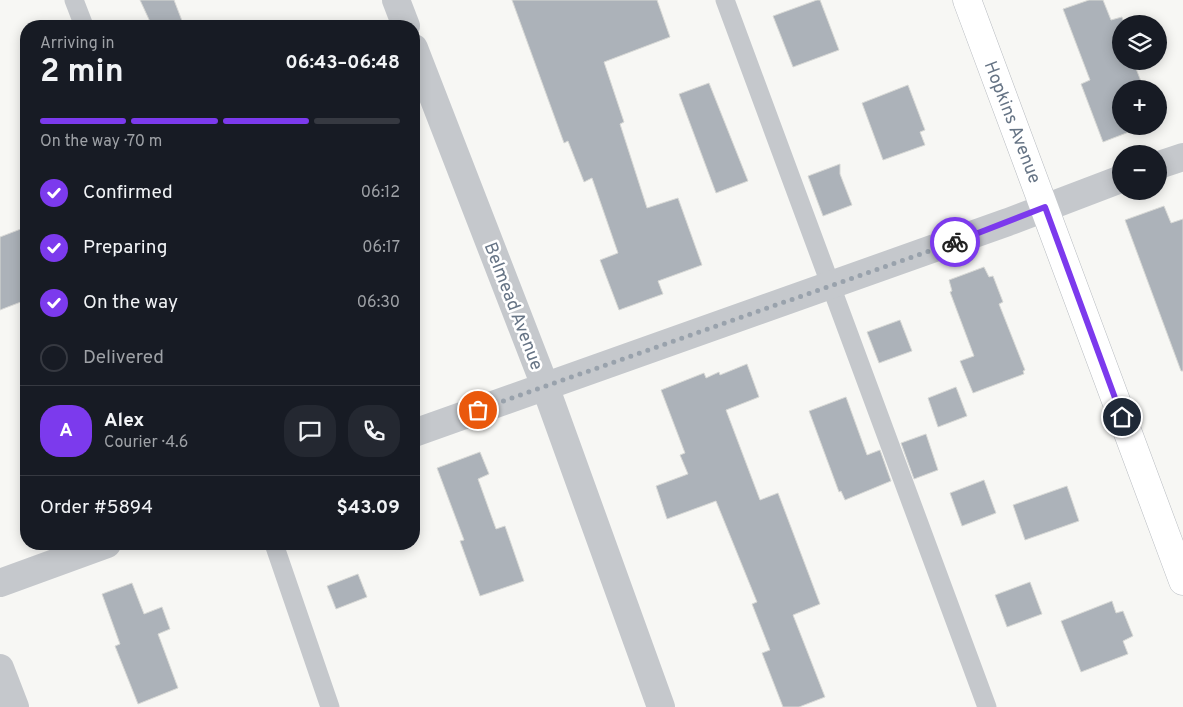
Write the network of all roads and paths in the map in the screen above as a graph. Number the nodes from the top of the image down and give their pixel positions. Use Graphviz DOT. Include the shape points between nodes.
graph roads {
  1 [pos="74,0"];
  2 [pos="396,0"];
  3 [pos="725,0"];
  4 [pos="967,0"];
  5 [pos="82,20"];
  6 [pos="404,20"];
  7 [pos="420,63"];
  8 [pos="1183,157"];
  9 [pos="1167,162"];
  10 [pos="1112,181"];
  11 [pos="1045,207"];
  12 [pos="831,286"];
  13 [pos="545,386"];
  14 [pos="420,431"];
  15 [pos="91,550"];
  16 [pos="276,550"];
  17 [pos="1183,581"];
  18 [pos="0,583"];
  19 [pos="0,668"];
  20 [pos="15,707"];
  21 [pos="330,707"];
  22 [pos="662,707"];
  23 [pos="987,707"];
  1 -- 5 [label="lane"];
  2 -- 6 [label="street"];
  3 -- 12 [label="lane"];
  4 -- 11 [label="street, Hopkins Avenue"];
  7 -- 13 [label="street, Belmead Avenue"];
  8 -- 9 [label="street"];
  10 -- 11 [label="street"];
  11 -- 12 [label="street"];
  11 -- 17 [label="street, Hopkins Avenue"];
  12 -- 13 [label="street"];
  12 -- 23 [label="lane"];
  13 -- 14 [label="street"];
  13 -- 22 [label="street, Belmead Avenue"];
  15 -- 18 [label="street"];
  16 -- 21 [label="lane"];
  19 -- 20 [label="street"];
}
